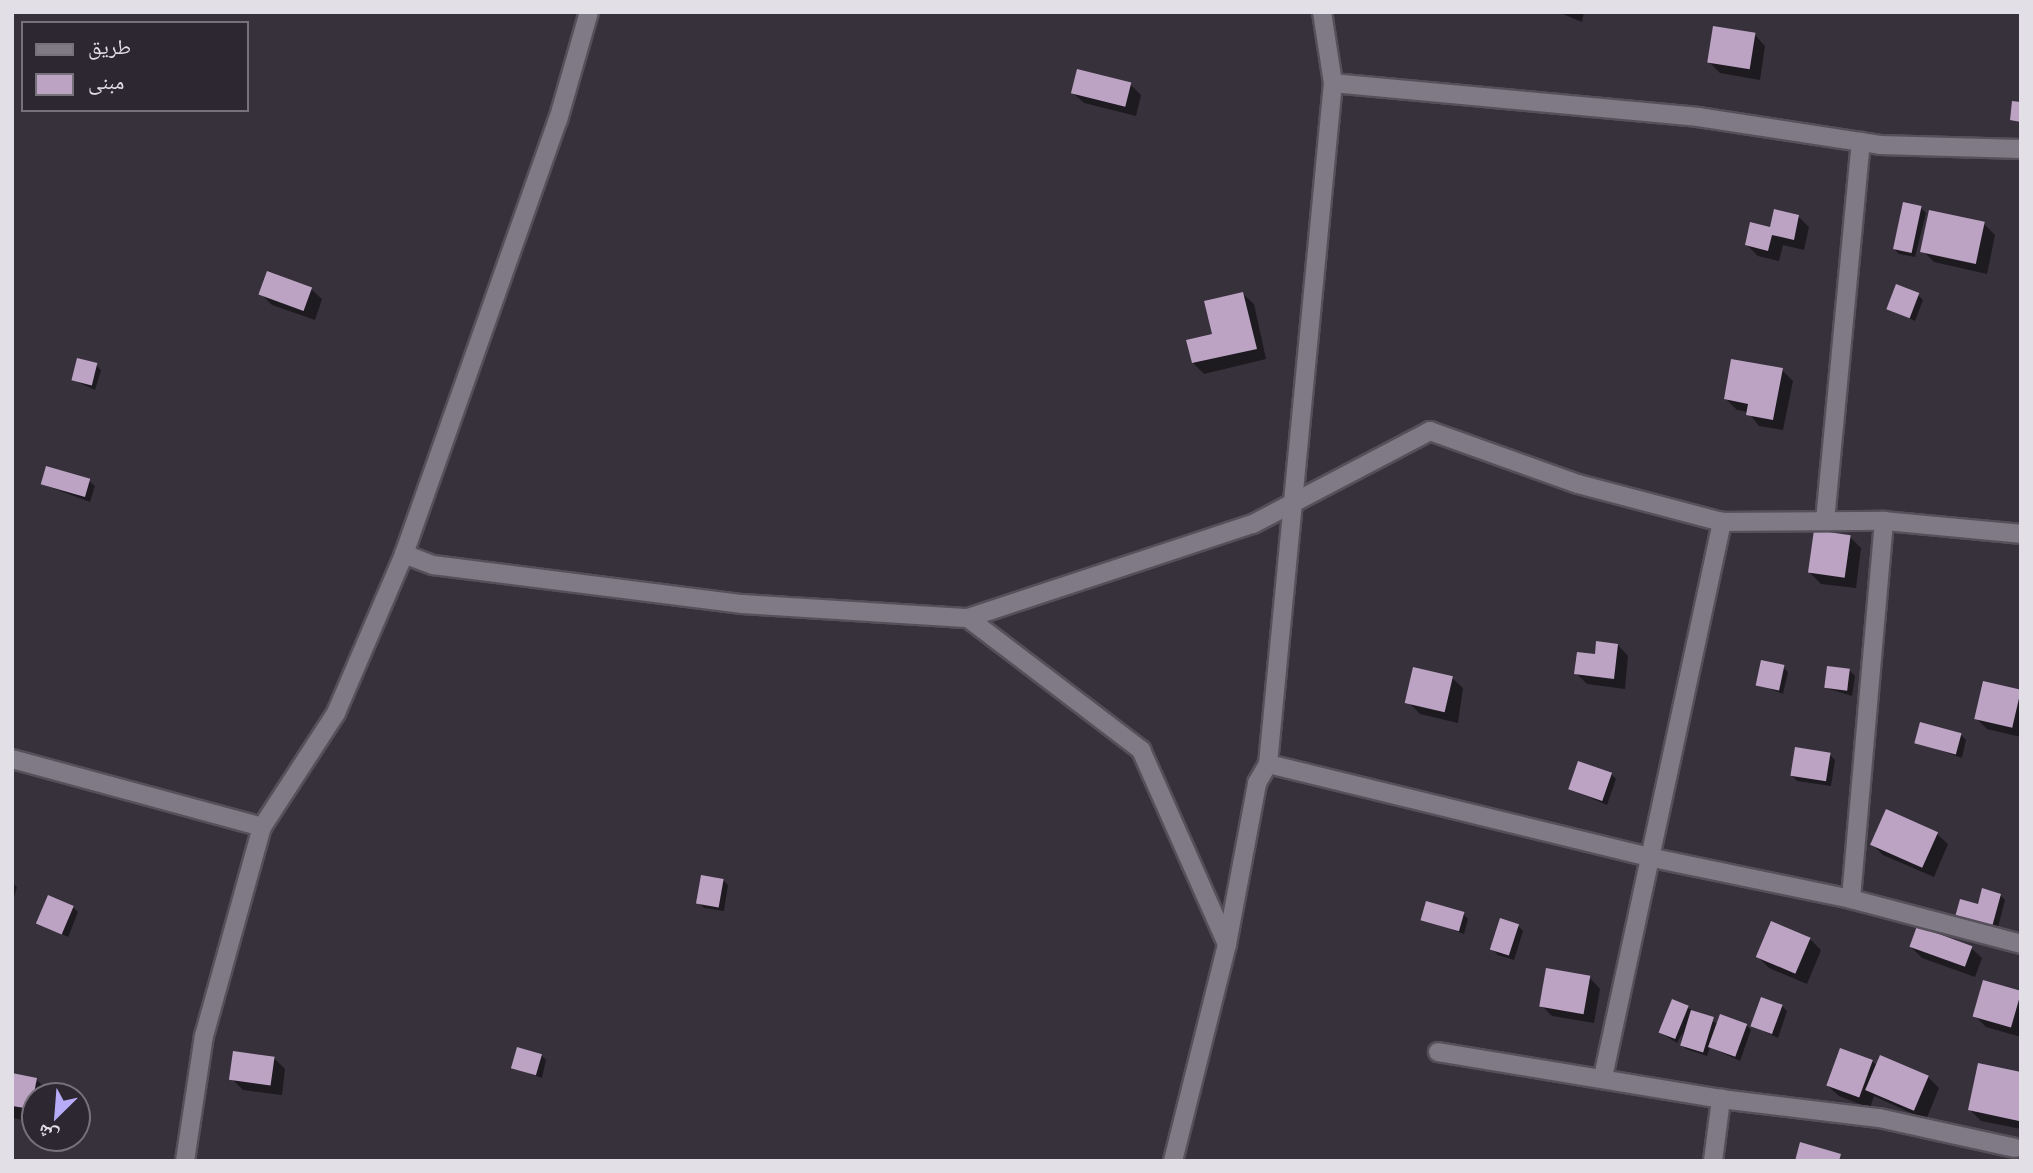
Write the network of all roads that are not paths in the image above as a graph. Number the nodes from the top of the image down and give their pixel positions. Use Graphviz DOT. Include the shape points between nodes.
graph roads {
  1 [pos="589,12"];
  2 [pos="1322,12"];
  3 [pos="1333,83"];
  4 [pos="1861,142"];
  5 [pos="2021,149"];
  6 [pos="1293,503"];
  7 [pos="1825,521"];
  8 [pos="1884,521"];
  9 [pos="1722,522"];
  10 [pos="2021,534"];
  11 [pos="404,554"];
  12 [pos="968,618"];
  13 [pos="12,759"];
  14 [pos="1269,764"];
  15 [pos="262,827"];
  16 [pos="1653,858"];
  17 [pos="1851,899"];
  18 [pos="1227,944"];
  19 [pos="2021,944"];
  20 [pos="1438,1052"];
  21 [pos="1604,1077"];
  22 [pos="1721,1099"];
  23 [pos="2015,1148"];
  24 [pos="185,1161"];
  25 [pos="1173,1161"];
  26 [pos="1713,1161"];
  1 -- 11 [label="street" via="558,121"];
  2 -- 3 [label="street"];
  3 -- 4 [label="street" via="1698,117"];
  3 -- 6 [label="street"];
  4 -- 5 [label="street"];
  4 -- 7 [label="street"];
  6 -- 9 [label="street" via="1430,431 1578,485"];
  6 -- 12 [label="street" via="1252,524"];
  6 -- 14 [label="street"];
  7 -- 8 [label="street"];
  7 -- 9 [label="street"];
  8 -- 10 [label="street"];
  8 -- 17 [label="street"];
  9 -- 16 [label="street"];
  11 -- 12 [label="street" via="433,565 743,604"];
  11 -- 15 [label="street" via="337,713"];
  12 -- 18 [label="street" via="1141,750"];
  13 -- 15 [label="street"];
  14 -- 16 [label="street"];
  14 -- 18 [label="street" via="1257,783"];
  15 -- 24 [label="street" via="204,1036"];
  16 -- 17 [label="street"];
  16 -- 21 [label="street"];
  17 -- 19 [label="street"];
  18 -- 25 [label="street"];
  20 -- 21 [label="street"];
  21 -- 22 [label="street"];
  22 -- 23 [label="street" via="1880,1118"];
  22 -- 26 [label="street"];
}
